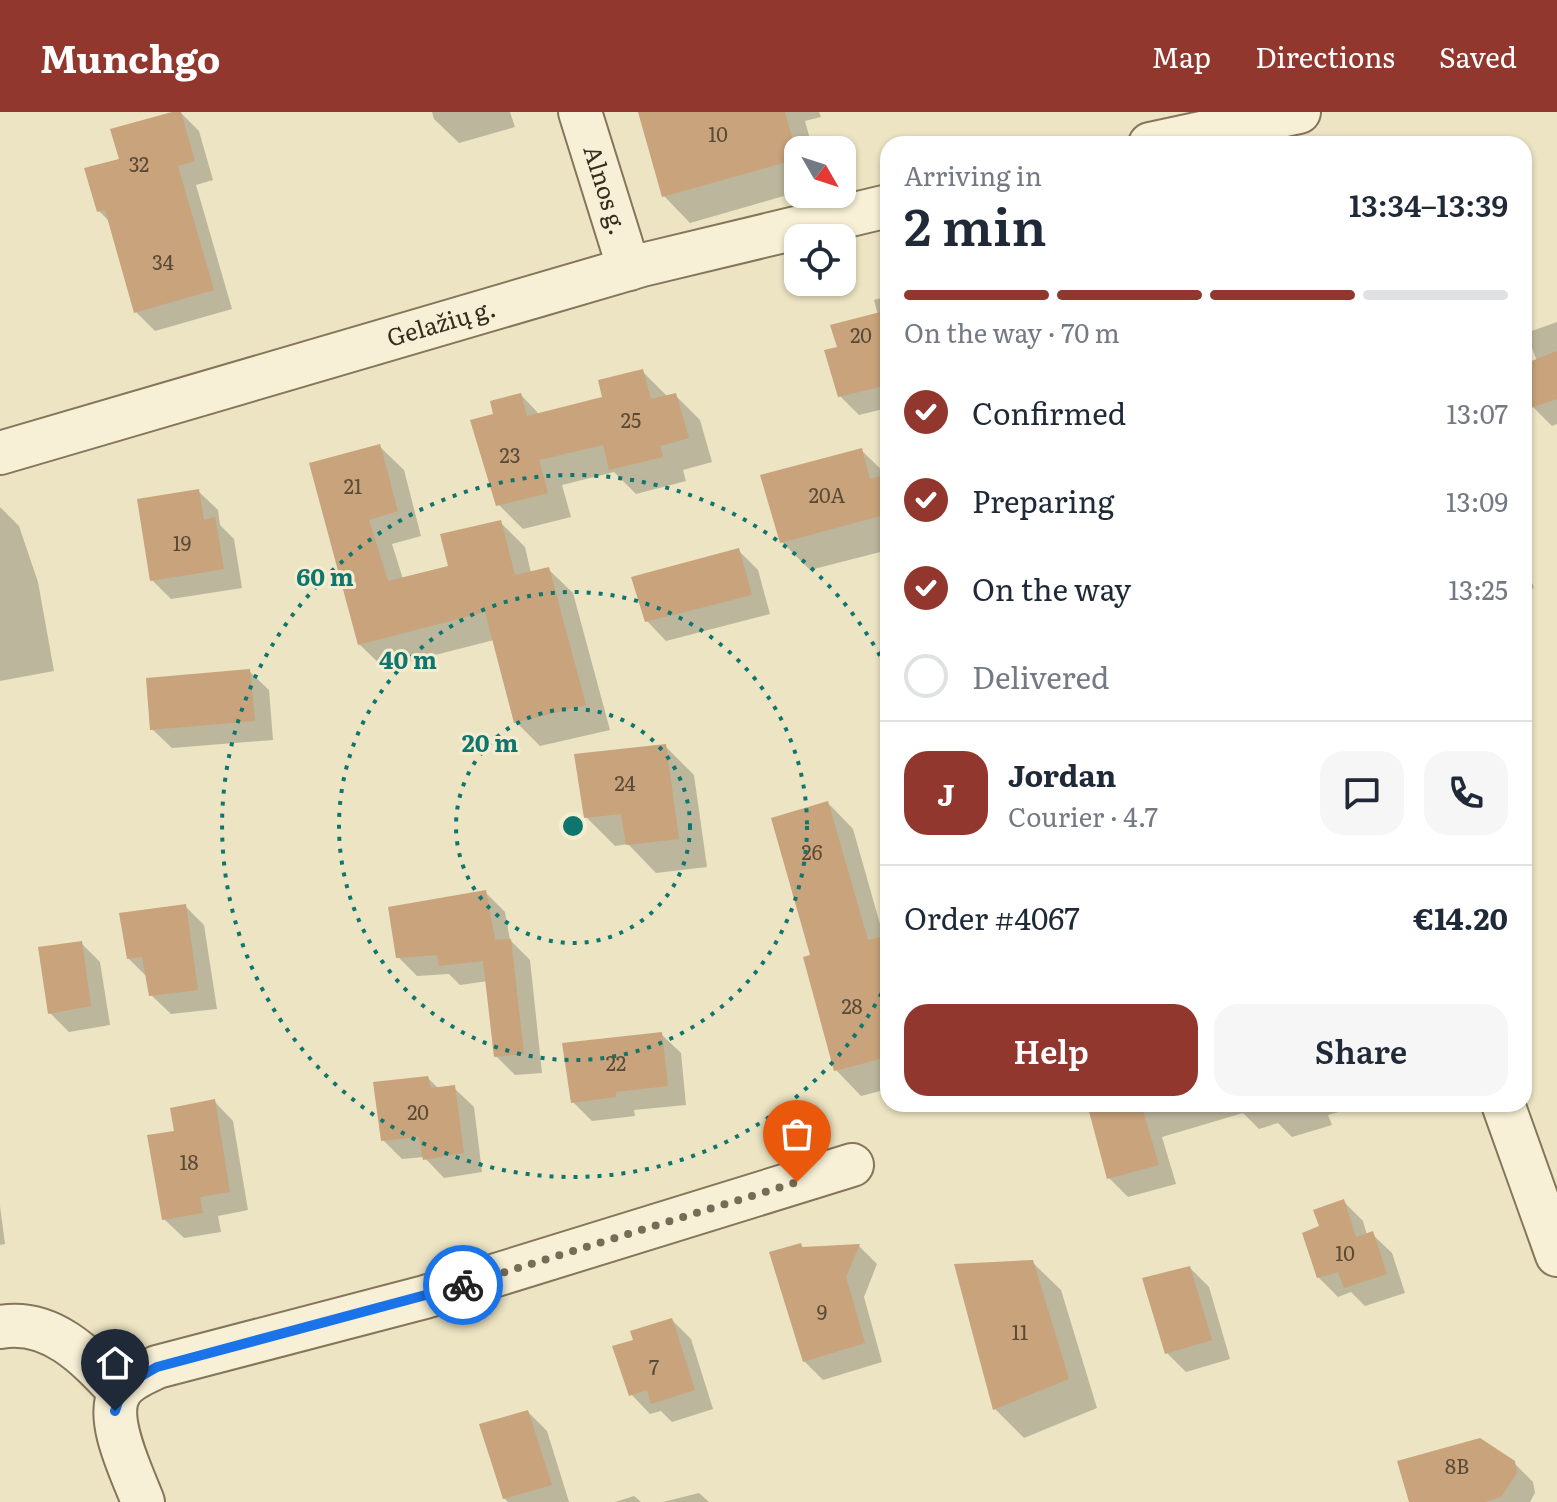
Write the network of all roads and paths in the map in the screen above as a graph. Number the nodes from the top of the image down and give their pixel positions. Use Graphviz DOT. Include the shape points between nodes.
graph roads {
  1 [pos="580,112"];
  2 [pos="1299,112"];
  3 [pos="1169,131"];
  4 [pos="880,208"];
  5 [pos="629,269"];
  6 [pos="0,453"];
  7 [pos="1506,1112"];
  8 [pos="852,1165"];
  9 [pos="1557,1255"];
  10 [pos="0,1327"];
  11 [pos="120,1392"];
  12 [pos="143,1502"];
  1 -- 5 [label="street, Alnos g."];
  2 -- 3 [label="street"];
  4 -- 5 [label="street, Gelažių g."];
  5 -- 6 [label="street, Gelažių g."];
  7 -- 9 [label="street"];
  8 -- 11 [label="street" via="425,1297 157,1367"];
  10 -- 11 [label="street" via="35,1328 62,1339"];
  11 -- 12 [label="street" via="115,1411 121,1444"];
}
